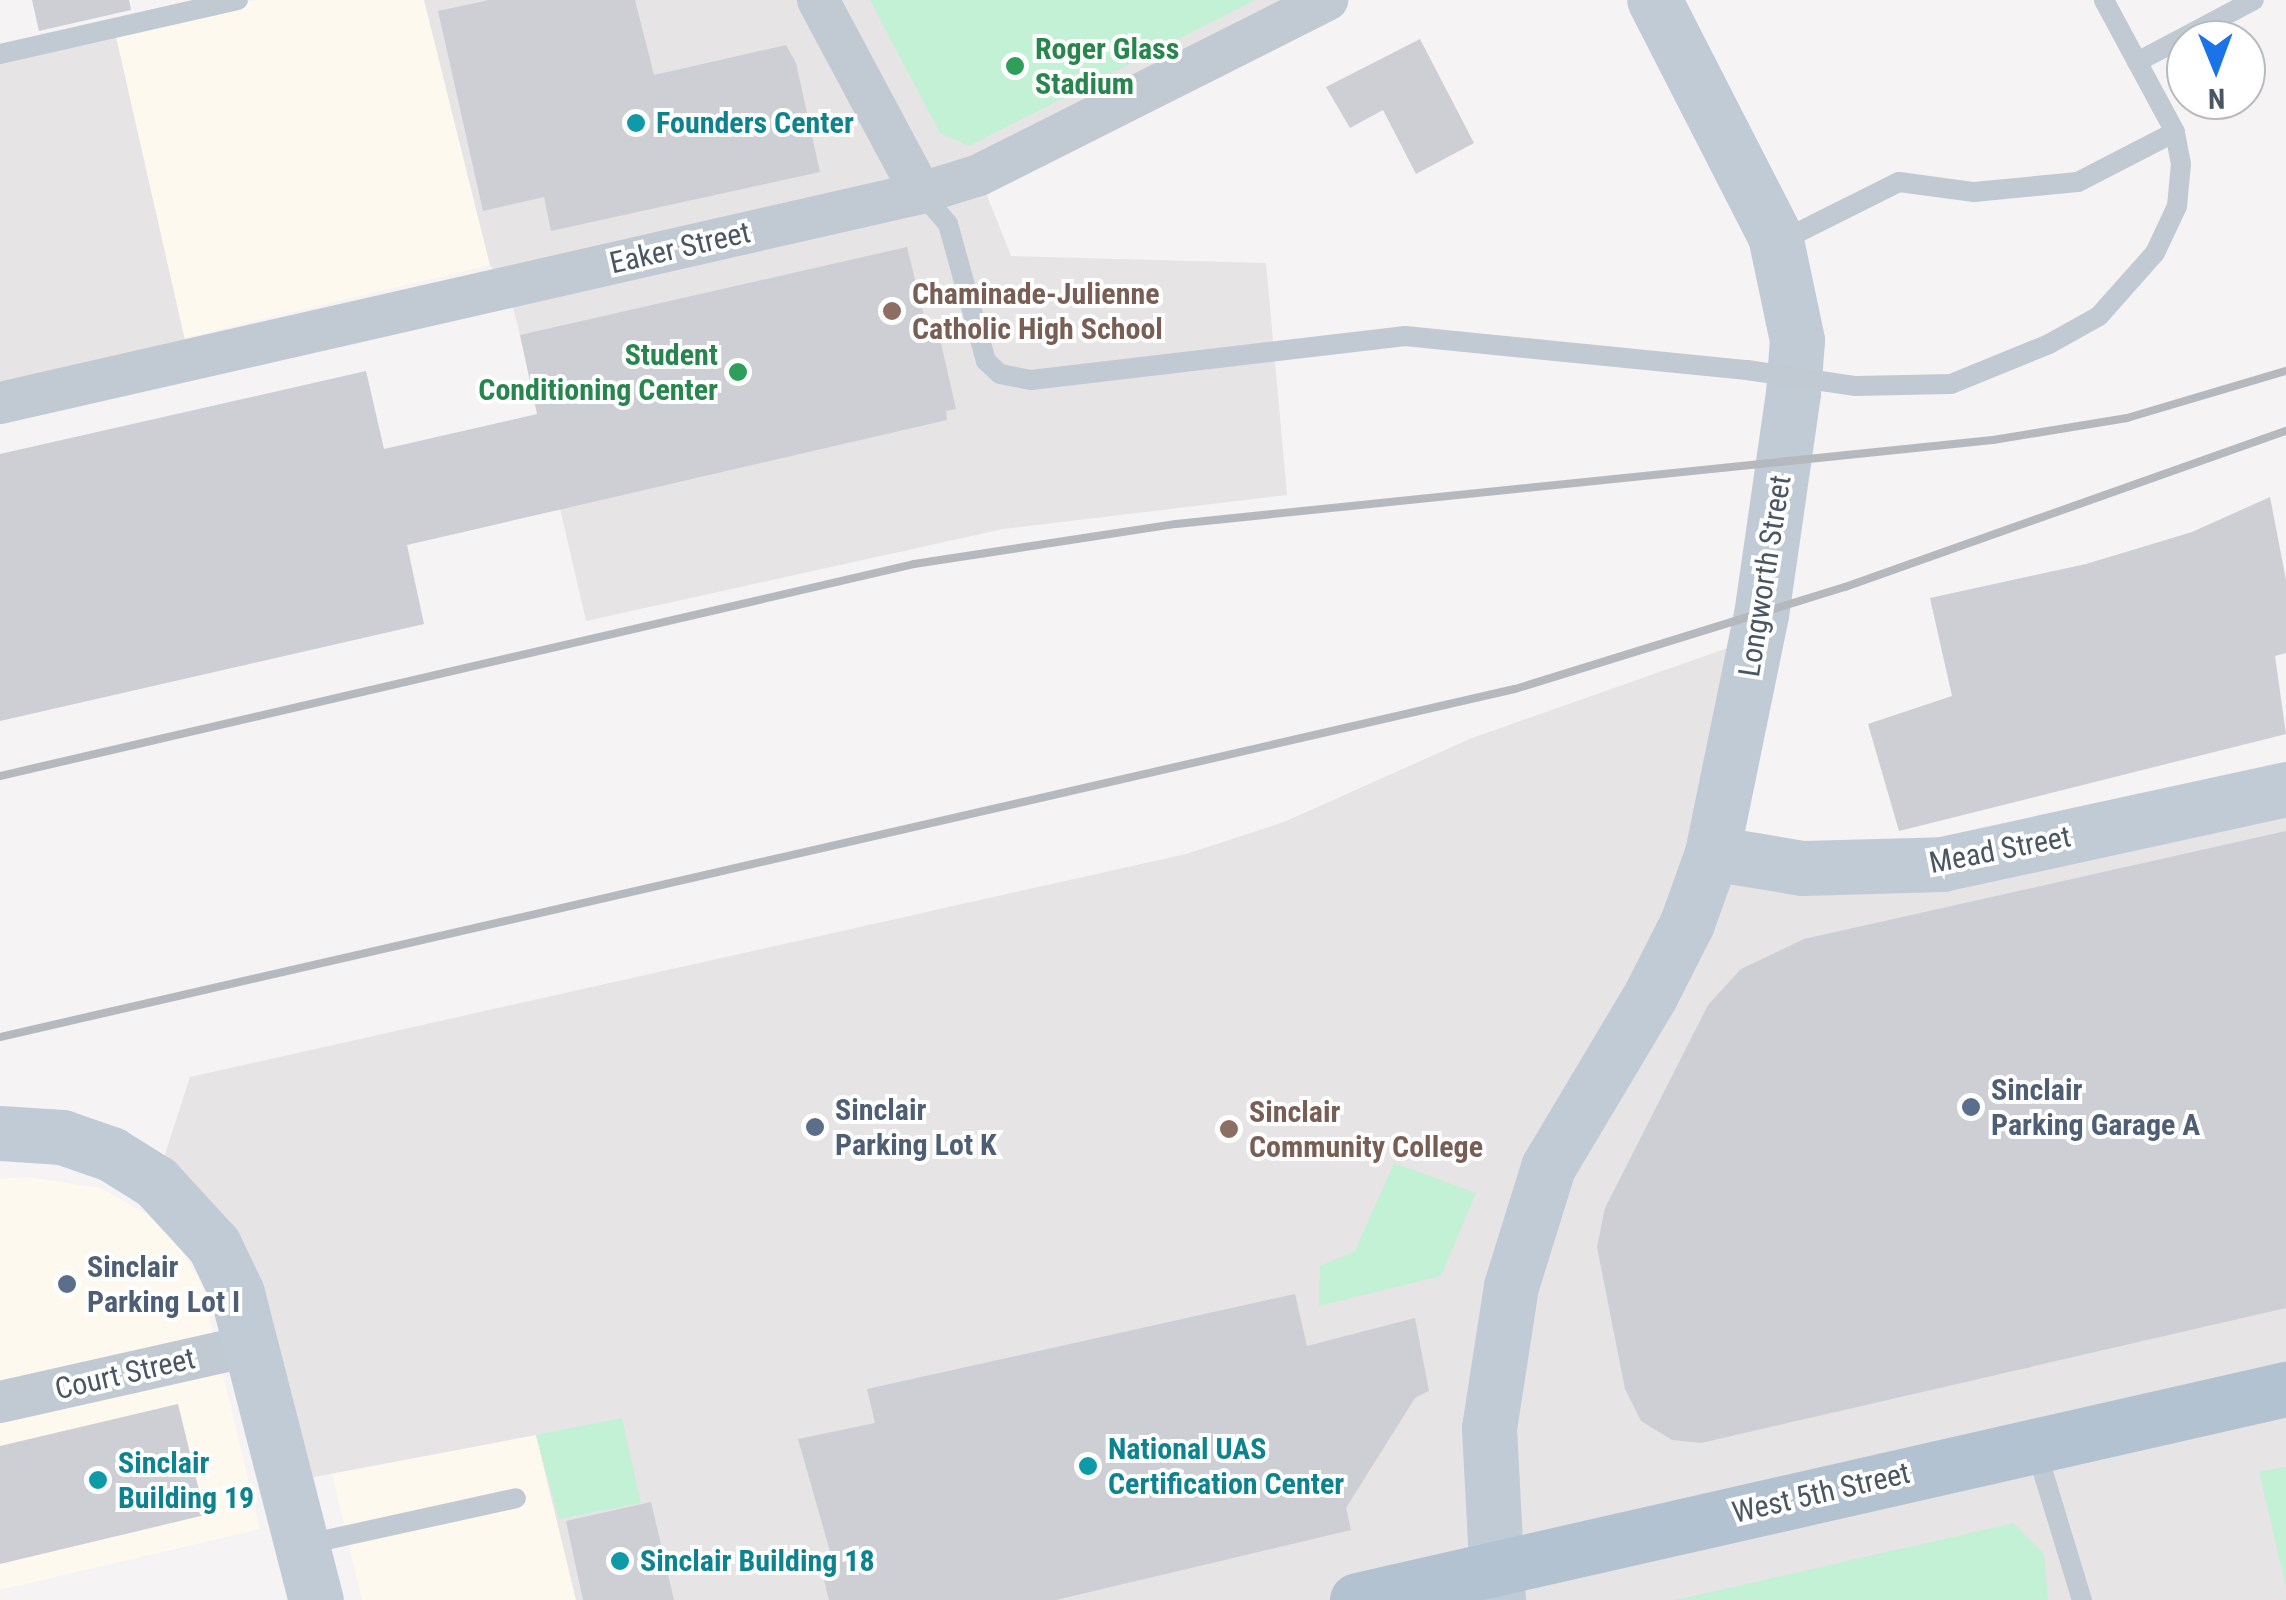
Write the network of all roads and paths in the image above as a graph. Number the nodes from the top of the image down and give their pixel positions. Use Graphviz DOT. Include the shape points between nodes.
graph roads {
  1 [pos="238,0"];
  2 [pos="818,0"];
  3 [pos="1327,0"];
  4 [pos="1654,0"];
  5 [pos="2104,0"];
  6 [pos="2254,0"];
  7 [pos="0,54"];
  8 [pos="2137,62"];
  9 [pos="2174,132"];
  10 [pos="920,193"];
  11 [pos="1778,243"];
  12 [pos="0,403"];
  13 [pos="2286,789"];
  14 [pos="1712,853"];
  15 [pos="0,1134"];
  16 [pos="249,1346"];
  17 [pos="2286,1389"];
  18 [pos="0,1402"];
  19 [pos="2036,1447"];
  20 [pos="516,1498"];
  21 [pos="302,1546"];
  22 [pos="1499,1584"];
  23 [pos="316,1600"];
  24 [pos="1357,1600"];
  25 [pos="2082,1600"];
  1 -- 7 [label="lane"];
  2 -- 10 [label="street"];
  3 -- 10 [label="street, Eaker Street" via="979,175"];
  4 -- 11 [label="street, Longworth Street"];
  5 -- 8 [label="lane"];
  6 -- 8 [label="lane"];
  8 -- 9 [label="lane"];
  9 -- 10 [label="lane, bridge" via="2181,164 2177,206 2155,253 2099,316 1951,384 1856,386 1405,336 1031,380 1000,374 986,361 948,224"];
  9 -- 11 [label="lane" via="2078,182 1974,192 1899,182"];
  10 -- 12 [label="street, Eaker Street"];
  11 -- 14 [label="street, Longworth Street" via="1796,340 1793,392 1761,615"];
  13 -- 14 [label="street, Mead Street" via="1942,864 1803,868"];
  14 -- 22 [label="street, Longworth Street" via="1687,924 1560,1143 1531,1210 1510,1286 1488,1428"];
  15 -- 16 [label="street" via="62,1137 112,1154 156,1182 214,1245 238,1293"];
  16 -- 18 [label="street, Court Street"];
  16 -- 21 [label="street"];
  17 -- 19 [label="main road, West 5th Street"];
  19 -- 22 [label="main road, West 5th Street"];
  19 -- 25 [label="lane"];
  20 -- 21 [label="lane"];
  21 -- 23 [label="street"];
  22 -- 24 [label="main road, West 5th Street"];
}
